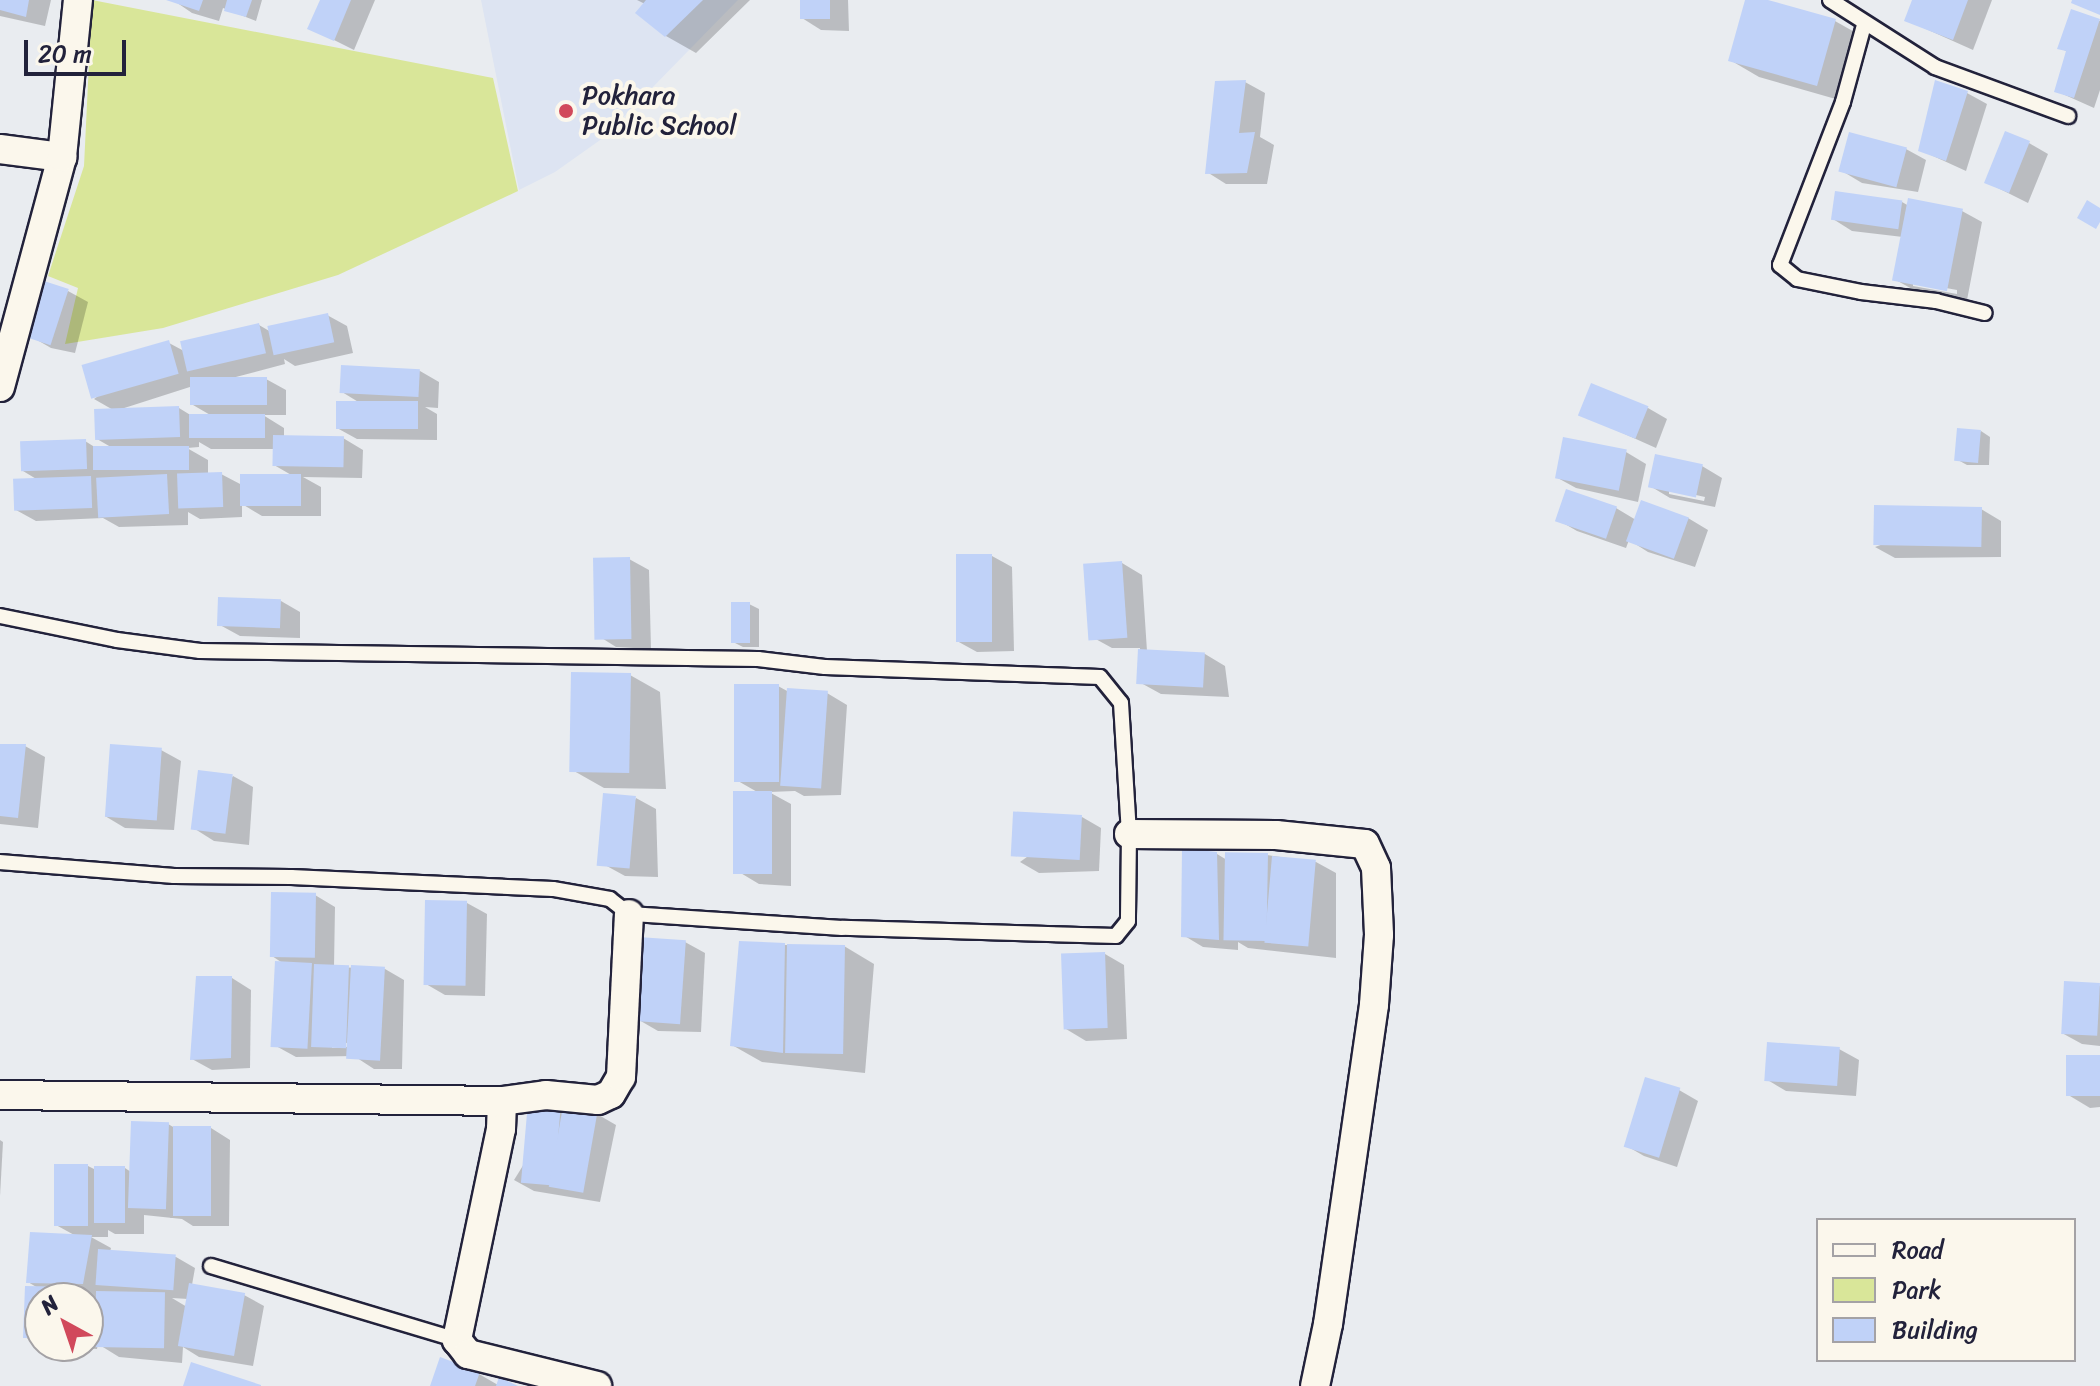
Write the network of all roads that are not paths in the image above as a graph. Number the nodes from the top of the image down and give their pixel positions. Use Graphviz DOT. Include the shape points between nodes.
graph roads {
  1 [pos="78,0"];
  2 [pos="1830,0"];
  3 [pos="1864,25"];
  4 [pos="2068,116"];
  5 [pos="0,149"];
  6 [pos="62,157"];
  7 [pos="1985,313"];
  8 [pos="0,387"];
  9 [pos="0,616"];
  10 [pos="1129,834"];
  11 [pos="0,862"];
  12 [pos="629,914"];
  13 [pos="0,1095"];
  14 [pos="502,1101"];
  15 [pos="211,1266"];
  16 [pos="457,1340"];
  17 [pos="597,1386"];
  18 [pos="1315,1386"];
  1 -- 6 [label="street"];
  2 -- 3 [label="lane"];
  3 -- 4 [label="lane" via="1935,67"];
  3 -- 7 [label="lane" via="1843,102 1780,265 1797,279"];
  5 -- 6 [label="street"];
  6 -- 8 [label="street"];
  9 -- 10 [label="lane" via="200,651 758,659 825,667 1100,677 1121,703"];
  10 -- 12 [label="lane" via="1128,921 1116,936 842,928"];
  10 -- 18 [label="street" via="1276,835 1365,844 1376,868 1374,1005"];
  11 -- 12 [label="lane" via="160,875 553,889 610,899"];
  12 -- 14 [label="street" via="621,1077 611,1094 598,1100 546,1095"];
  13 -- 14 [label="street"];
  14 -- 16 [label="street" via="501,1129"];
  15 -- 16 [label="lane"];
  16 -- 17 [label="street" via="468,1354"];
}
